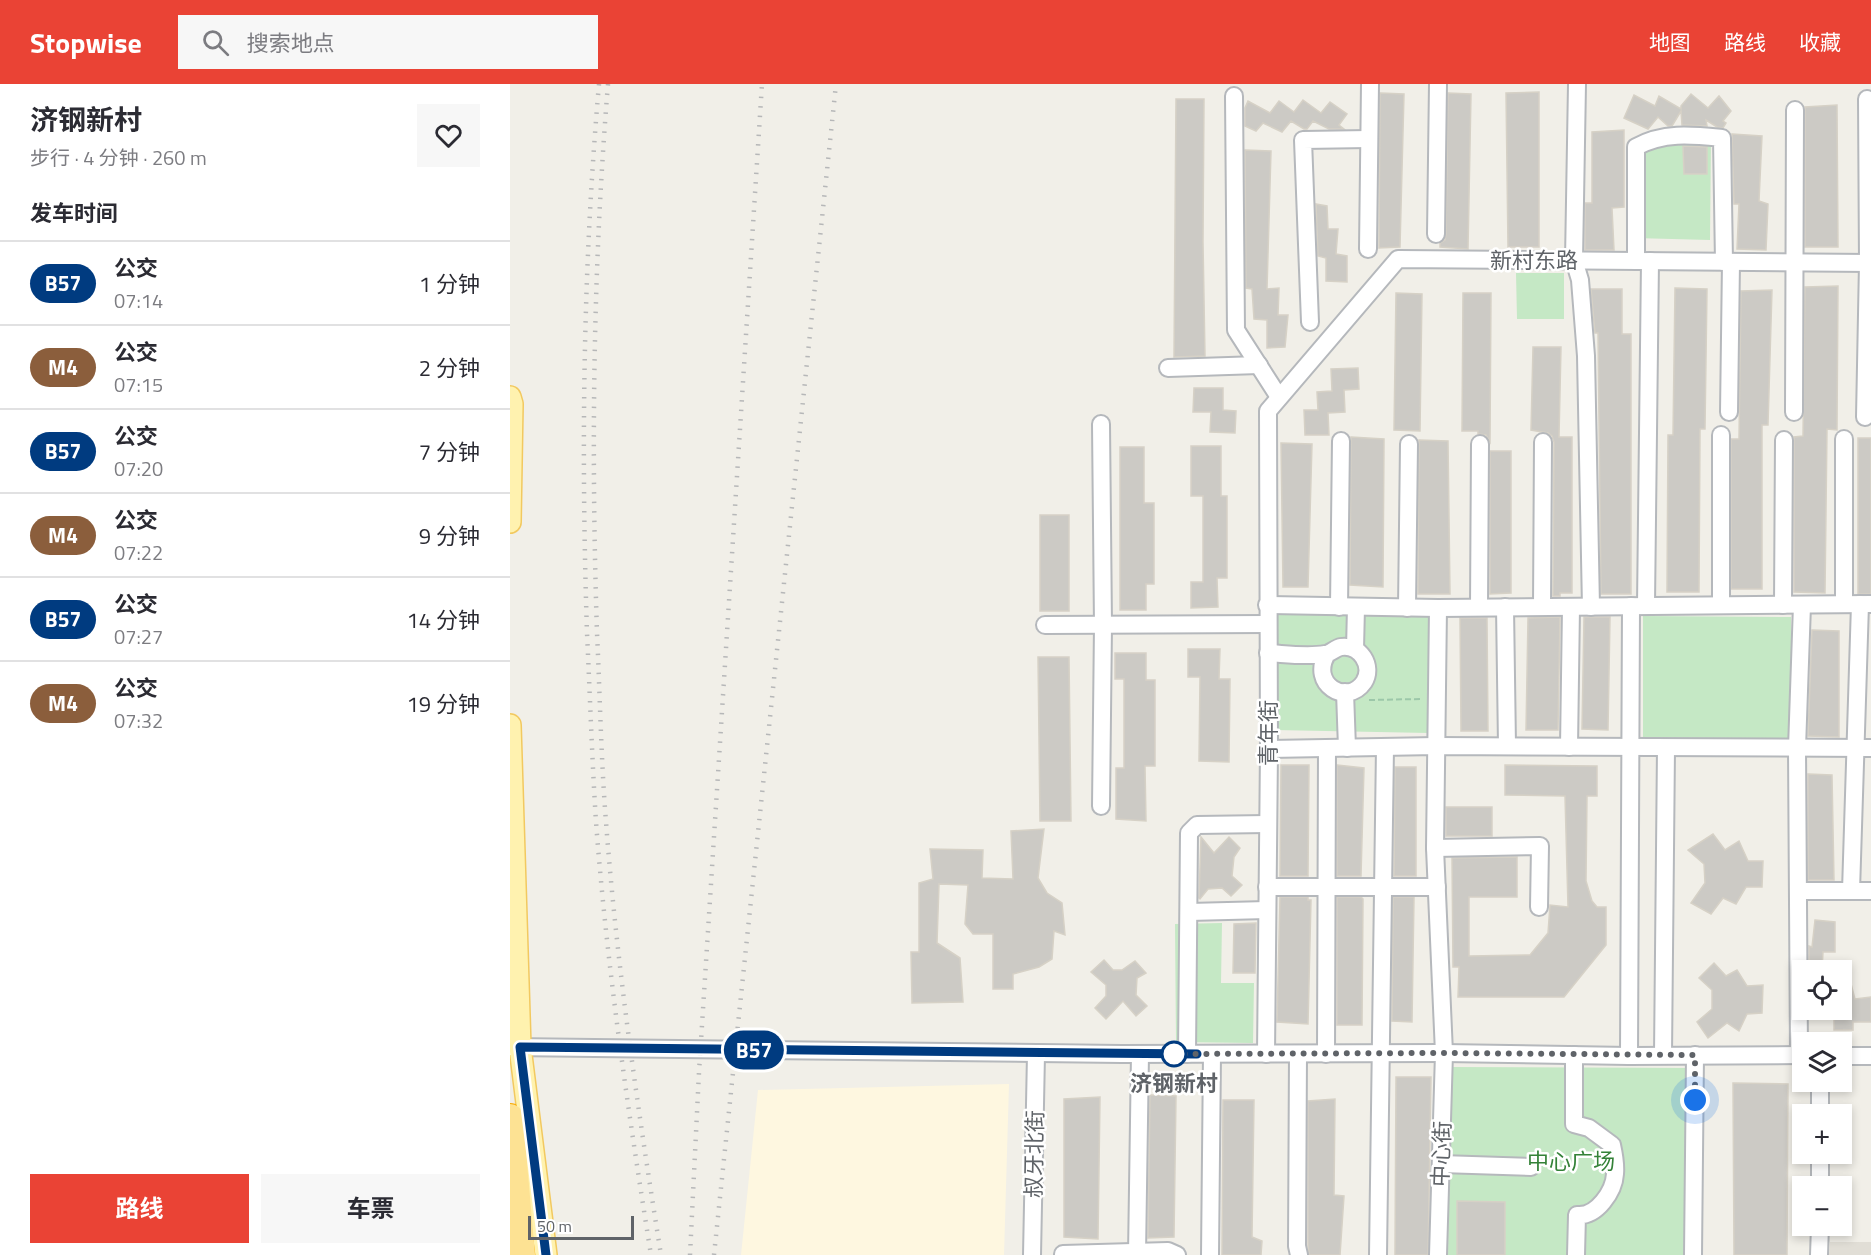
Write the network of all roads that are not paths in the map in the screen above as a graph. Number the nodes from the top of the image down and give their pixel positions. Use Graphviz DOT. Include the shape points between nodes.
graph roads {
  1 [pos="1370,84"];
  2 [pos="1438,84"];
  3 [pos="1577,84"];
  4 [pos="1234,96"];
  5 [pos="1867,99"];
  6 [pos="1795,110"];
  7 [pos="1369,139"];
  8 [pos="1436,234"];
  9 [pos="1368,249"];
  10 [pos="1574,260"];
  11 [pos="1643,261"];
  12 [pos="1727,262"];
  13 [pos="1795,262"];
  14 [pos="1869,263"];
  15 [pos="1310,322"];
  16 [pos="1259,365"];
  17 [pos="1168,368"];
  18 [pos="510,397"];
  19 [pos="1280,397"];
  20 [pos="1268,411"];
  21 [pos="1729,412"];
  22 [pos="1794,412"];
  23 [pos="1865,417"];
  24 [pos="1101,424"];
  25 [pos="1721,435"];
  26 [pos="1844,439"];
  27 [pos="1784,440"];
  28 [pos="1341,441"];
  29 [pos="1543,442"];
  30 [pos="1409,444"];
  31 [pos="1480,444"];
  32 [pos="510,522"];
  33 [pos="1858,604"];
  34 [pos="1267,605"];
  35 [pos="1638,605"];
  36 [pos="1721,605"];
  37 [pos="1783,605"];
  38 [pos="1802,605"];
  39 [pos="1339,606"];
  40 [pos="1542,606"];
  41 [pos="1591,606"];
  42 [pos="1356,607"];
  43 [pos="1506,607"];
  44 [pos="1571,607"];
  45 [pos="1407,608"];
  46 [pos="1438,608"];
  47 [pos="1479,608"];
  48 [pos="1268,624"];
  49 [pos="1045,626"];
  50 [pos="1103,626"];
  51 [pos="1355,649"];
  52 [pos="1268,653"];
  53 [pos="1327,654"];
  54 [pos="1345,696"];
  55 [pos="510,725"];
  56 [pos="1437,746"];
  57 [pos="1507,746"];
  58 [pos="1385,747"];
  59 [pos="1569,747"];
  60 [pos="1631,747"];
  61 [pos="1327,748"];
  62 [pos="1347,748"];
  63 [pos="1666,748"];
  64 [pos="1797,748"];
  65 [pos="1863,748"];
  66 [pos="1269,749"];
  67 [pos="1101,807"];
  68 [pos="1267,824"];
  69 [pos="1435,848"];
  70 [pos="1384,886"];
  71 [pos="1267,887"];
  72 [pos="1327,887"];
  73 [pos="1437,887"];
  74 [pos="1798,891"];
  75 [pos="1851,891"];
  76 [pos="1871,891"];
  77 [pos="1539,908"];
  78 [pos="1267,910"];
  79 [pos="1189,912"];
  80 [pos="1801,1032"];
  81 [pos="515,1047"];
  82 [pos="1382,1053"];
  83 [pos="1444,1053"];
  84 [pos="1036,1054"];
  85 [pos="1140,1054"];
  86 [pos="1187,1054"];
  87 [pos="1212,1054"];
  88 [pos="1266,1054"];
  89 [pos="1299,1054"];
  90 [pos="1326,1054"];
  91 [pos="1574,1054"];
  92 [pos="1664,1055"];
  93 [pos="1695,1055"];
  94 [pos="1629,1056"];
  95 [pos="1792,1056"];
  96 [pos="1852,1056"];
  97 [pos="1871,1056"];
  98 [pos="510,1117"];
  99 [pos="1441,1164"];
  100 [pos="1532,1167"];
  101 [pos="510,1186"];
  102 [pos="1820,1236"];
  103 [pos="1137,1253"];
  104 [pos="1063,1254"];
  105 [pos="522,1255"];
  106 [pos="546,1255"];
  107 [pos="1032,1255"];
  108 [pos="1177,1255"];
  109 [pos="1210,1255"];
  110 [pos="1299,1255"];
  111 [pos="1378,1255"];
  112 [pos="1438,1255"];
  113 [pos="1576,1255"];
  114 [pos="1693,1255"];
  115 [pos="1819,1255"];
  1 -- 7 [label="street"];
  2 -- 8 [label="street"];
  3 -- 10 [label="street"];
  4 -- 16 [label="street" via="1236,330"];
  5 -- 14 [label="street"];
  6 -- 13 [label="street"];
  7 -- 9 [label="street"];
  7 -- 15 [label="street" via="1303,140"];
  10 -- 11 [label="street, 新村东路"];
  10 -- 19 [label="street, 新村东路" via="1398,259"];
  10 -- 41 [label="street" via="1580,280 1586,356"];
  11 -- 12 [label="street, 新村东路"];
  11 -- 12 [label="street" via="1636,147 1651,139 1680,134 1722,138"];
  11 -- 35 [label="street"];
  12 -- 13 [label="street, 新村东路"];
  12 -- 21 [label="street"];
  13 -- 14 [label="street, 新村东路"];
  13 -- 22 [label="street"];
  14 -- 23 [label="street"];
  16 -- 17 [label="street"];
  16 -- 19 [label="street"];
  18 -- 32 [label="main road"];
  19 -- 20 [label="street, 新村东路"];
  20 -- 34 [label="street, 青年街"];
  24 -- 50 [label="street"];
  25 -- 36 [label="street"];
  26 -- 33 [label="street"];
  27 -- 37 [label="street"];
  28 -- 39 [label="street"];
  29 -- 40 [label="street"];
  30 -- 45 [label="street"];
  31 -- 47 [label="street"];
  33 -- 38 [label="street"];
  33 -- 65 [label="street"];
  34 -- 39 [label="street"];
  34 -- 48 [label="street, 青年街"];
  35 -- 36 [label="street"];
  35 -- 41 [label="street"];
  35 -- 60 [label="street"];
  36 -- 37 [label="street"];
  37 -- 38 [label="street"];
  38 -- 64 [label="street"];
  39 -- 42 [label="street"];
  40 -- 43 [label="street"];
  40 -- 44 [label="street"];
  41 -- 44 [label="street"];
  42 -- 45 [label="street"];
  42 -- 51 [label="street"];
  43 -- 47 [label="street"];
  43 -- 57 [label="street"];
  44 -- 59 [label="street"];
  45 -- 46 [label="street"];
  46 -- 47 [label="street"];
  46 -- 56 [label="street, 中心街"];
  48 -- 50 [label="street"];
  48 -- 52 [label="street, 青年街"];
  49 -- 50 [label="street"];
  50 -- 67 [label="street"];
  51 -- 53 [label="street" via="1340,647"];
  51 -- 54 [label="street" via="1365,660 1366,675 1359,687"];
  52 -- 53 [label="street"];
  52 -- 66 [label="street, 青年街"];
  53 -- 54 [label="street" via="1323,676 1331,688"];
  54 -- 62 [label="street"];
  55 -- 81 [label="main road"];
  56 -- 57 [label="street"];
  56 -- 58 [label="street"];
  56 -- 69 [label="street, 中心街"];
  57 -- 59 [label="street"];
  58 -- 62 [label="street"];
  58 -- 70 [label="street"];
  59 -- 60 [label="street"];
  60 -- 63 [label="street"];
  60 -- 94 [label="street"];
  61 -- 62 [label="street"];
  61 -- 66 [label="street"];
  61 -- 72 [label="street"];
  63 -- 64 [label="street"];
  63 -- 92 [label="street"];
  64 -- 65 [label="street"];
  64 -- 74 [label="street"];
  65 -- 75 [label="street"];
  66 -- 68 [label="street, 青年街"];
  68 -- 71 [label="street, 青年街"];
  68 -- 79 [label="street" via="1197,825 1189,832"];
  69 -- 73 [label="street, 中心街"];
  69 -- 77 [label="street" via="1539,846"];
  70 -- 72 [label="street"];
  70 -- 73 [label="street"];
  70 -- 82 [label="street"];
  71 -- 72 [label="street"];
  71 -- 78 [label="street, 青年街"];
  72 -- 90 [label="street"];
  73 -- 83 [label="street, 中心街"];
  74 -- 75 [label="street"];
  74 -- 80 [label="street"];
  75 -- 76 [label="street"];
  78 -- 79 [label="street"];
  78 -- 88 [label="street, 青年街"];
  79 -- 86 [label="street"];
  81 -- 84 [label="street"];
  81 -- 106 [label="main road"];
  82 -- 83 [label="street"];
  82 -- 90 [label="street"];
  82 -- 111 [label="street"];
  83 -- 91 [label="street"];
  83 -- 99 [label="street, 中心街"];
  84 -- 85 [label="street"];
  84 -- 107 [label="street, 叔牙北街"];
  85 -- 86 [label="street"];
  85 -- 103 [label="street"];
  86 -- 87 [label="street"];
  87 -- 88 [label="street"];
  87 -- 109 [label="street"];
  88 -- 89 [label="street"];
  89 -- 90 [label="street"];
  89 -- 110 [label="street"];
  91 -- 94 [label="street"];
  91 -- 113 [label="street" via="1574,1124 1590,1128 1612,1145 1615,1175 1611,1191 1602,1203 1591,1212 1577,1215"];
  92 -- 93 [label="street"];
  92 -- 94 [label="street"];
  93 -- 95 [label="street"];
  93 -- 114 [label="street"];
  96 -- 97 [label="street"];
  98 -- 105 [label="highway"];
  99 -- 100 [label="street"];
  99 -- 112 [label="street, 中心街"];
  101 -- 105 [label="main road"];
  102 -- 115 [label="street"];
  103 -- 104 [label="street"];
  103 -- 108 [label="street" via="1168,1251"];
}
